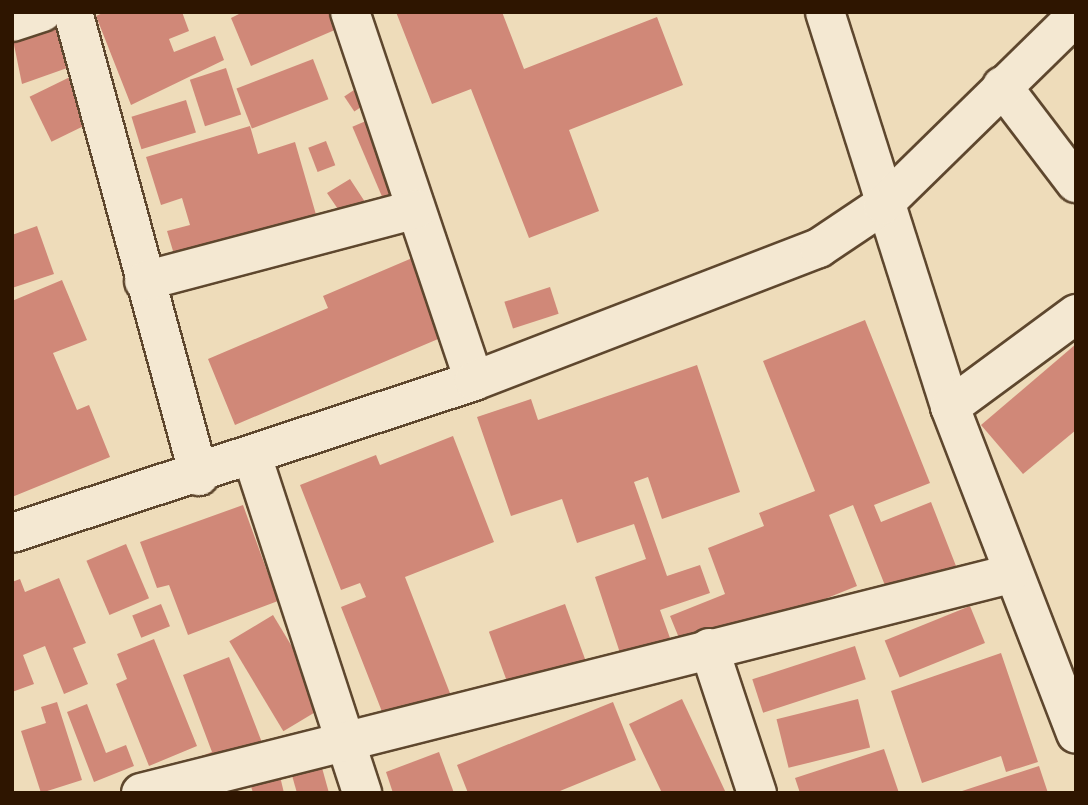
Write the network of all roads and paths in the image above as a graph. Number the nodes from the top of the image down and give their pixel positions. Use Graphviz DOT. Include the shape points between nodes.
graph roads {
  1 [pos="41,12"];
  2 [pos="73,12"];
  3 [pos="349,12"];
  4 [pos="825,12"];
  5 [pos="1076,16"];
  6 [pos="12,22"];
  7 [pos="1002,86"];
  8 [pos="1076,183"];
  9 [pos="883,205"];
  10 [pos="416,209"];
  11 [pos="144,281"];
  12 [pos="1076,314"];
  13 [pos="474,381"];
  14 [pos="950,407"];
  15 [pos="253,458"];
  16 [pos="199,476"];
  17 [pos="12,533"];
  18 [pos="1010,575"];
  19 [pos="709,648"];
  20 [pos="1076,733"];
  21 [pos="346,738"];
  22 [pos="141,793"];
  23 [pos="362,793"];
  24 [pos="757,793"];
  1 -- 6 [label="street"];
  2 -- 11 [label="street"];
  3 -- 10 [label="street"];
  4 -- 9 [label="street"];
  5 -- 7 [label="street"];
  7 -- 8 [label="street"];
  7 -- 9 [label="street"];
  9 -- 13 [label="street" via="819,248 753,278"];
  9 -- 14 [label="street"];
  10 -- 11 [label="street"];
  10 -- 13 [label="street"];
  11 -- 16 [label="street"];
  12 -- 14 [label="street"];
  13 -- 15 [label="street"];
  14 -- 18 [label="street"];
  15 -- 16 [label="street"];
  15 -- 21 [label="street"];
  16 -- 17 [label="street"];
  18 -- 19 [label="street"];
  18 -- 20 [label="street"];
  19 -- 21 [label="street"];
  19 -- 24 [label="street"];
  21 -- 22 [label="street"];
  21 -- 23 [label="street"];
}
